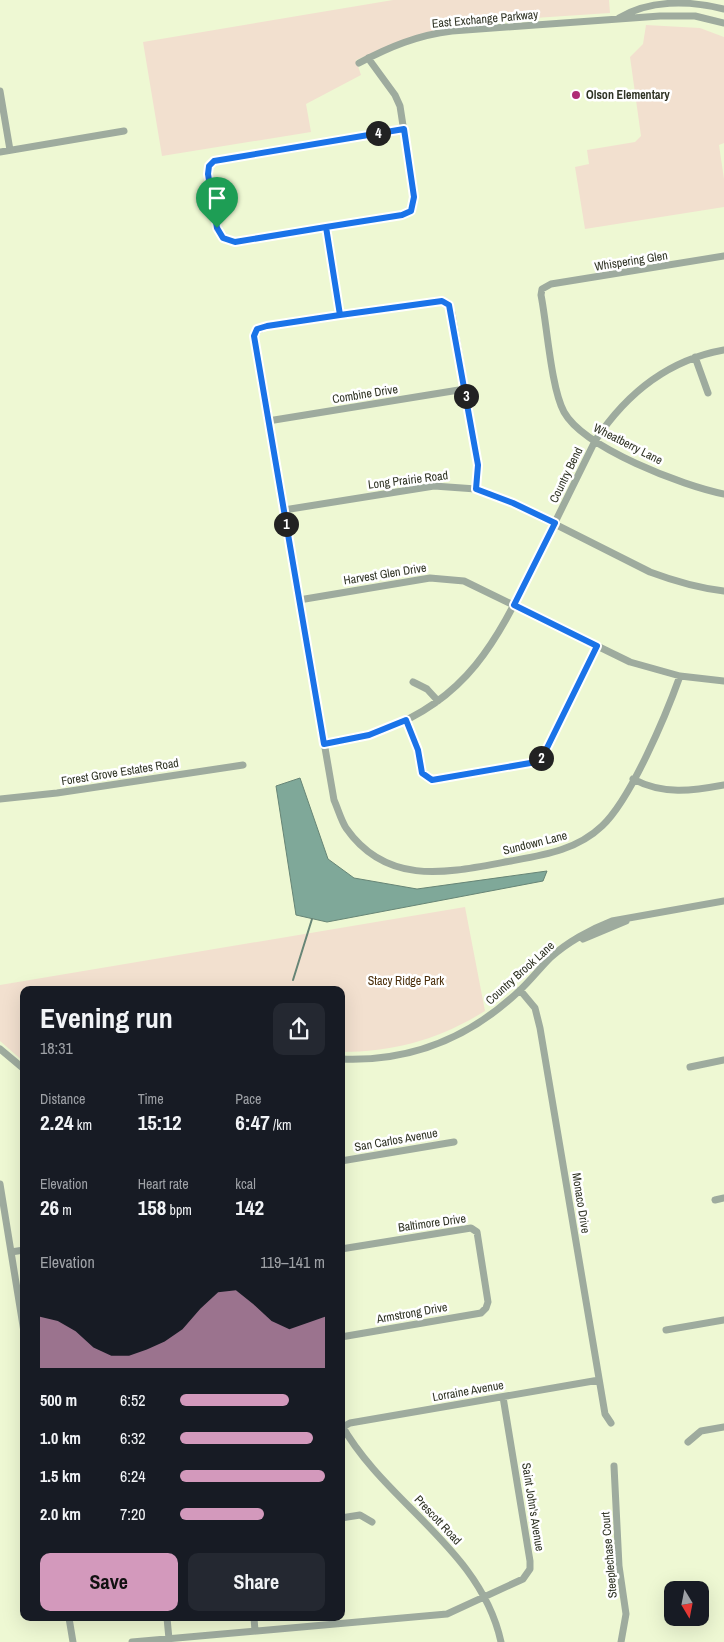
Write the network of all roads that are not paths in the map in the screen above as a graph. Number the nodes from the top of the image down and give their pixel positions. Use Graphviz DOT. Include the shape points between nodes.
graph roads {
  1 [pos="724,9"];
  2 [pos="618,19"];
  3 [pos="724,22"];
  4 [pos="368,58"];
  5 [pos="359,63"];
  6 [pos="0,91"];
  7 [pos="404,129"];
  8 [pos="124,131"];
  9 [pos="10,150"];
  10 [pos="0,152"];
  11 [pos="326,227"];
  12 [pos="724,256"];
  13 [pos="542,289"];
  14 [pos="340,315"];
  15 [pos="724,350"];
  16 [pos="695,357"];
  17 [pos="465,389"];
  18 [pos="708,393"];
  19 [pos="268,421"];
  20 [pos="595,441"];
  21 [pos="476,489"];
  22 [pos="724,494"];
  23 [pos="284,510"];
  24 [pos="555,523"];
  25 [pos="724,590"];
  26 [pos="299,600"];
  27 [pos="514,605"];
  28 [pos="597,646"];
  29 [pos="680,676"];
  30 [pos="724,681"];
  31 [pos="413,682"];
  32 [pos="438,701"];
  33 [pos="406,720"];
  34 [pos="324,744"];
  35 [pos="243,765"];
  36 [pos="633,779"];
  37 [pos="724,785"];
  38 [pos="0,799"];
  39 [pos="724,901"];
  40 [pos="520,990"];
  41 [pos="0,1051"];
  42 [pos="345,1059"];
  43 [pos="724,1060"];
  44 [pos="20,1066"];
  45 [pos="690,1066"];
  46 [pos="454,1142"];
  47 [pos="345,1160"];
  48 [pos="0,1184"];
  49 [pos="724,1198"];
  50 [pos="715,1200"];
  51 [pos="345,1248"];
  52 [pos="20,1251"];
  53 [pos="11,1252"];
  54 [pos="20,1307"];
  55 [pos="485,1310"];
  56 [pos="724,1320"];
  57 [pos="666,1330"];
  58 [pos="345,1336"];
  59 [pos="599,1380"];
  60 [pos="503,1397"];
  61 [pos="611,1423"];
  62 [pos="345,1425"];
  63 [pos="724,1427"];
  64 [pos="345,1430"];
  65 [pos="688,1442"];
  66 [pos="614,1466"];
  67 [pos="345,1517"];
  68 [pos="372,1522"];
  69 [pos="484,1598"];
  70 [pos="70,1621"];
  71 [pos="167,1621"];
  72 [pos="254,1621"];
  73 [pos="255,1631"];
  74 [pos="169,1639"];
  75 [pos="73,1642"];
  76 [pos="132,1642"];
  77 [pos="501,1642"];
  78 [pos="621,1642"];
  1 -- 2 [label="street, East Exchange Parkway" via="687,2 658,2 631,9"];
  2 -- 3 [label="street, East Exchange Parkway" via="695,16"];
  2 -- 4 [label="street, East Exchange Parkway" via="438,33 401,43"];
  4 -- 5 [label="street, East Exchange Parkway"];
  4 -- 7 [label="street" via="395,95"];
  6 -- 9 [label="street"];
  7 -- 11 [label="street" via="414,197 411,211"];
  7 -- 11 [label="street" via="217,159 210,165 208,174 217,228 223,238 235,242"];
  8 -- 9 [label="street"];
  9 -- 10 [label="street"];
  11 -- 14 [label="street"];
  12 -- 13 [label="street, Whispering Glen" via="550,284"];
  13 -- 20 [label="street, Wheatberry Lane" via="560,401 573,425"];
  14 -- 17 [label="street" via="442,301 448,303"];
  14 -- 19 [label="street, Sundown Lane" via="267,326 255,332"];
  15 -- 16 [label="street, Country Bend"];
  16 -- 18 [label="street"];
  16 -- 20 [label="street, Country Bend" via="641,387"];
  17 -- 19 [label="street, Combine Drive"];
  17 -- 21 [label="street" via="478,465"];
  19 -- 23 [label="street, Sundown Lane"];
  20 -- 22 [label="street, Wheatberry Lane" via="678,482"];
  20 -- 24 [label="street, Country Bend"];
  21 -- 23 [label="street, Long Prairie Road" via="434,486"];
  21 -- 24 [label="street, Long Prairie Road"];
  23 -- 26 [label="street, Sundown Lane"];
  24 -- 25 [label="street, Long Prairie Road" via="650,572 688,585"];
  24 -- 27 [label="street, Country Bend"];
  26 -- 27 [label="street, Harvest Glen Drive" via="445,578 472,584"];
  26 -- 34 [label="street, Sundown Lane"];
  27 -- 28 [label="street, Harvest Glen Drive"];
  27 -- 32 [label="street, Country Bend" via="482,660"];
  28 -- 29 [label="street, Harvest Glen Drive" via="630,662"];
  28 -- 33 [label="street" via="540,758 530,764 460,777 428,779 422,773 418,750"];
  29 -- 30 [label="street, Harvest Glen Drive"];
  29 -- 36 [label="street, Sundown Lane"];
  31 -- 32 [label="street" via="427,689"];
  32 -- 33 [label="street, Country Bend"];
  33 -- 34 [label="street, Country Bend" via="369,735"];
  34 -- 36 [label="street, Sundown Lane" via="334,800 345,826 359,844 377,858 399,868 423,873 457,871 546,854 574,845 609,819"];
  35 -- 38 [label="street, Forest Grove Estates Road"];
  36 -- 37 [label="street" via="653,788 676,791"];
  39 -- 40 [label="street, Country Brook Lane" via="632,918 573,942 551,957"];
  40 -- 42 [label="street, Country Brook Lane" via="469,1030 437,1045 388,1057"];
  40 -- 59 [label="street, Monaco Drive" via="535,1008 540,1028"];
  41 -- 44 [label="street"];
  43 -- 45 [label="street"];
  46 -- 47 [label="street, San Carlos Avenue"];
  48 -- 53 [label="street"];
  49 -- 50 [label="street"];
  51 -- 55 [label="street, Baltimore Drive" via="471,1228 478,1235 488,1302"];
  52 -- 53 [label="street"];
  53 -- 54 [label="street"];
  55 -- 58 [label="street, Armstrong Drive"];
  56 -- 57 [label="street"];
  59 -- 60 [label="street, Lorraine Avenue"];
  59 -- 61 [label="street, Monaco Drive" via="605,1414"];
  60 -- 62 [label="street, Lorraine Avenue"];
  60 -- 69 [label="street, Saint John's Avenue" via="530,1569 523,1579"];
  63 -- 65 [label="street" via="701,1431"];
  64 -- 69 [label="street, Prescott Road" via="469,1570"];
  66 -- 78 [label="street, Steeplechase Court" via="619,1566 626,1614"];
  67 -- 68 [label="street" via="360,1515"];
  69 -- 73 [label="street, Saint John's Avenue" via="447,1614"];
  69 -- 77 [label="street, Prescott Road"];
  70 -- 75 [label="street"];
  71 -- 74 [label="street"];
  72 -- 73 [label="street"];
  73 -- 74 [label="street, Saint John's Avenue"];
  74 -- 76 [label="street, Saint John's Avenue"];
}
